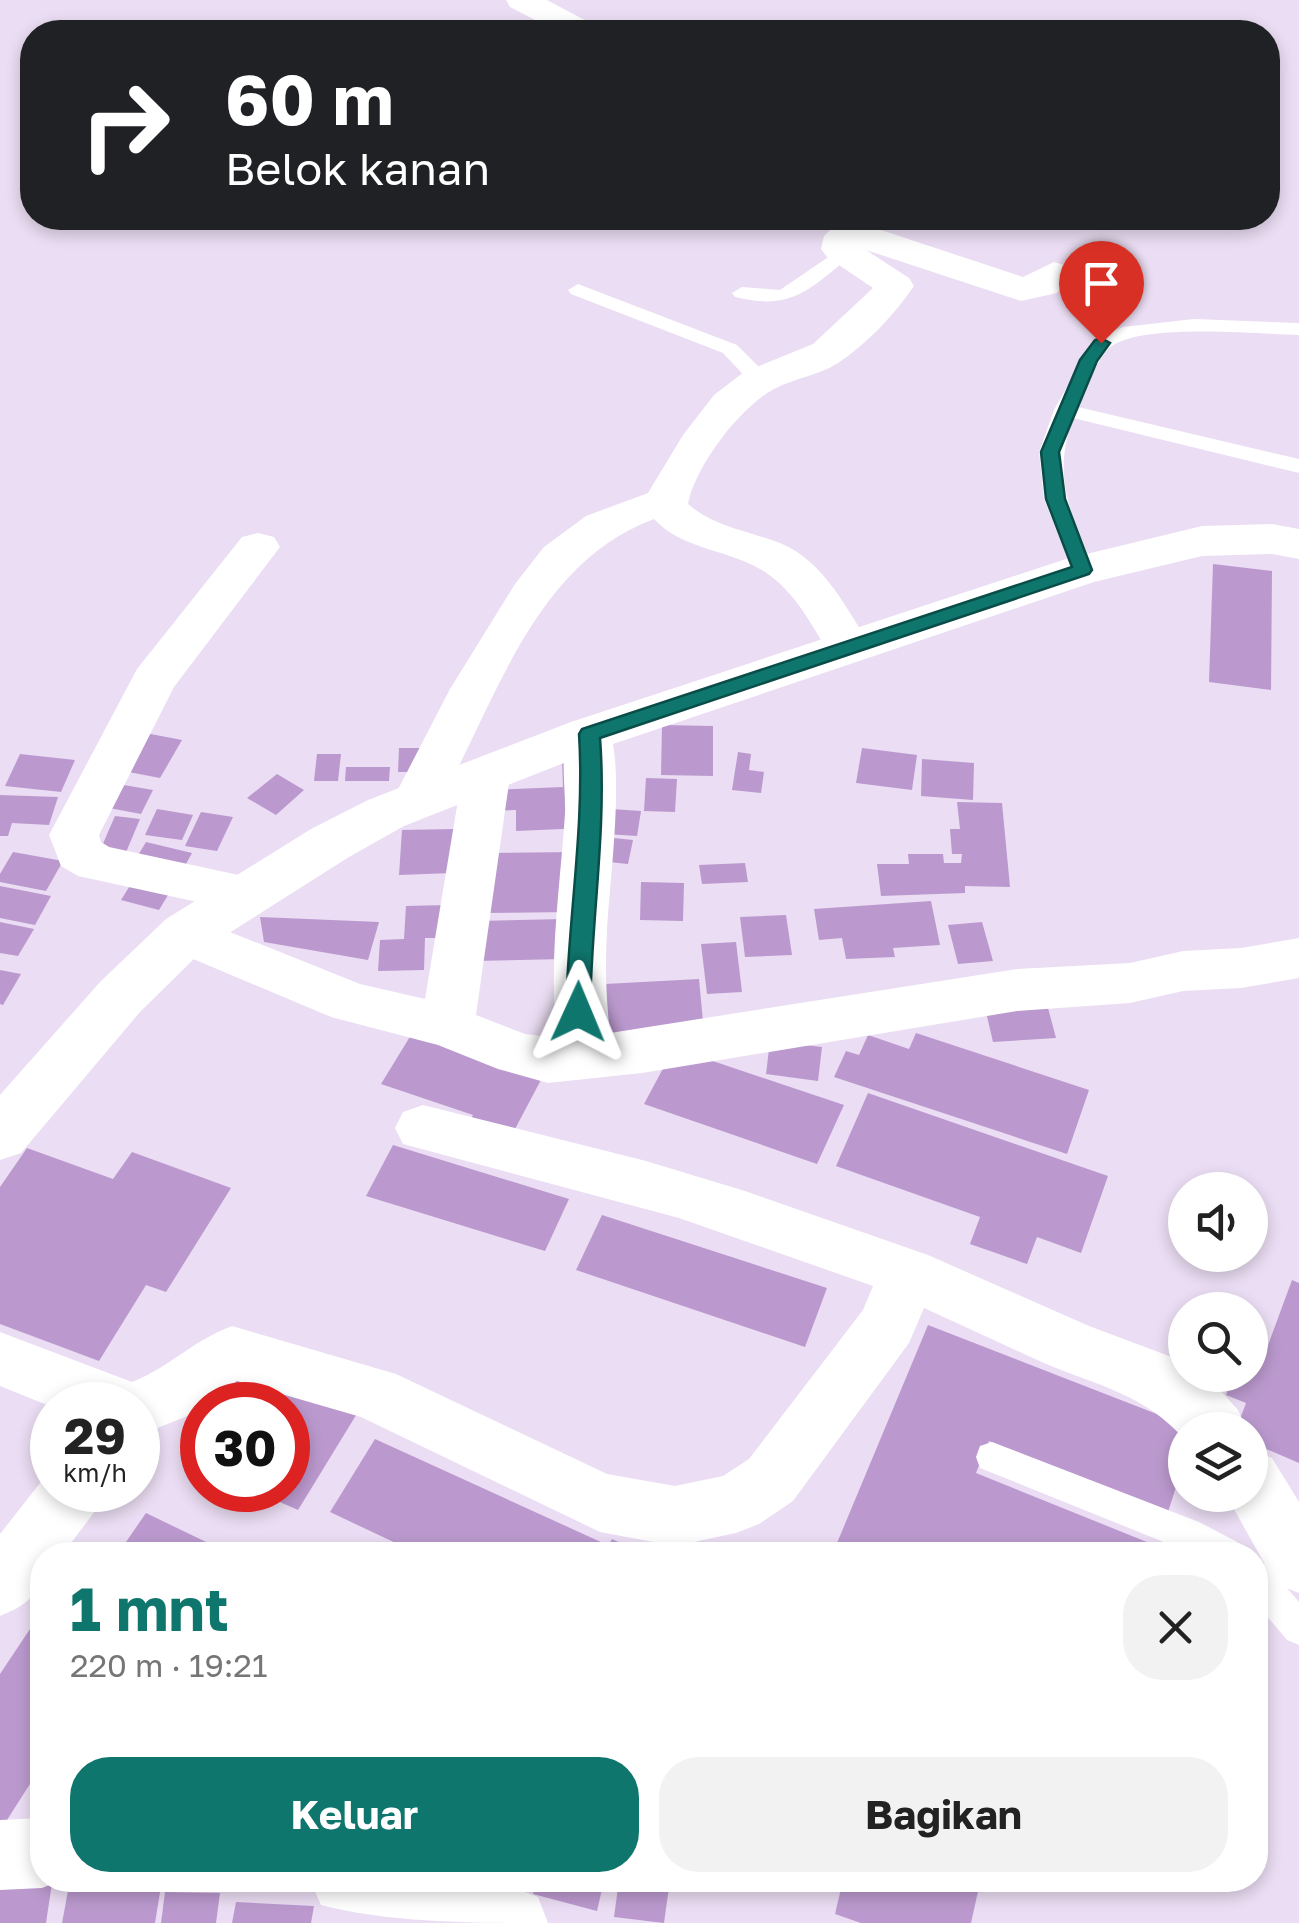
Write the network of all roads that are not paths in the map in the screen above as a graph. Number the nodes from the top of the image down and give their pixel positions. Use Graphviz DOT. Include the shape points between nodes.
graph roads {
  1 [pos="522,0"];
  2 [pos="560,20"];
  3 [pos="851,234"];
  4 [pos="1071,279"];
  5 [pos="578,290"];
  6 [pos="742,292"];
  7 [pos="1299,329"];
  8 [pos="760,380"];
  9 [pos="1066,410"];
  10 [pos="1299,466"];
  11 [pos="665,502"];
  12 [pos="1299,544"];
  13 [pos="258,546"];
  14 [pos="1082,570"];
  15 [pos="848,647"];
  16 [pos="589,734"];
  17 [pos="486,776"];
  18 [pos="418,801"];
  19 [pos="248,894"];
  20 [pos="184,934"];
  21 [pos="1299,958"];
  22 [pos="448,1026"];
  23 [pos="586,1057"];
  24 [pos="423,1128"];
  25 [pos="0,1136"];
  26 [pos="907,1273"];
  27 [pos="0,1358"];
  28 [pos="61,1382"];
  29 [pos="160,1399"];
  30 [pos="1200,1412"];
  31 [pos="992,1457"];
  32 [pos="1268,1510"];
  33 [pos="56,1512"];
  34 [pos="33,1542"];
  35 [pos="1205,1542"];
  36 [pos="30,1546"];
  37 [pos="1299,1562"];
  38 [pos="0,1585"];
  39 [pos="1268,1591"];
  40 [pos="1299,1628"];
  41 [pos="30,1854"];
  42 [pos="0,1855"];
  43 [pos="401,1892"];
  44 [pos="512,1923"];
  1 -- 2 [label="street"];
  3 -- 4 [label="street" via="1021,289 1043,285 1054,274"];
  3 -- 6 [label="lane" via="782,298"];
  3 -- 8 [label="street" via="895,286 818,359"];
  5 -- 8 [label="lane" via="730,349"];
  7 -- 9 [label="lane" via="1194,325 1123,333 1101,343 1088,360"];
  8 -- 11 [label="street" via="706,432"];
  9 -- 10 [label="lane"];
  9 -- 14 [label="lane" via="1050,452 1055,499"];
  11 -- 15 [label="street" via="673,517 694,529 787,564 806,581"];
  11 -- 18 [label="street" via="605,522 566,550 485,669 439,748"];
  12 -- 14 [label="street" via="1202,541"];
  13 -- 19 [label="street" via="154,680 74,835 79,853 96,863"];
  14 -- 15 [label="street"];
  15 -- 16 [label="street"];
  16 -- 17 [label="street"];
  16 -- 23 [label="street" via="593,788 578,1012"];
  17 -- 18 [label="street"];
  17 -- 22 [label="street"];
  18 -- 19 [label="street" via="386,812"];
  19 -- 20 [label="street"];
  20 -- 22 [label="street" via="350,1002"];
  20 -- 25 [label="street"];
  21 -- 23 [label="street" via="1130,983 1017,990"];
  22 -- 23 [label="street" via="532,1058"];
  24 -- 26 [label="street" via="768,1221"];
  26 -- 29 [label="street" via="888,1324 771,1480 736,1502 676,1516 600,1502 374,1393 232,1353"];
  26 -- 30 [label="street" via="1155,1378"];
  27 -- 28 [label="street"];
  31 -- 35 [label="lane"];
  32 -- 37 [label="street"];
  33 -- 34 [label="street"];
  36 -- 38 [label="street"];
  39 -- 40 [label="lane"];
  41 -- 42 [label="street"];
  43 -- 44 [label="street"];
}
